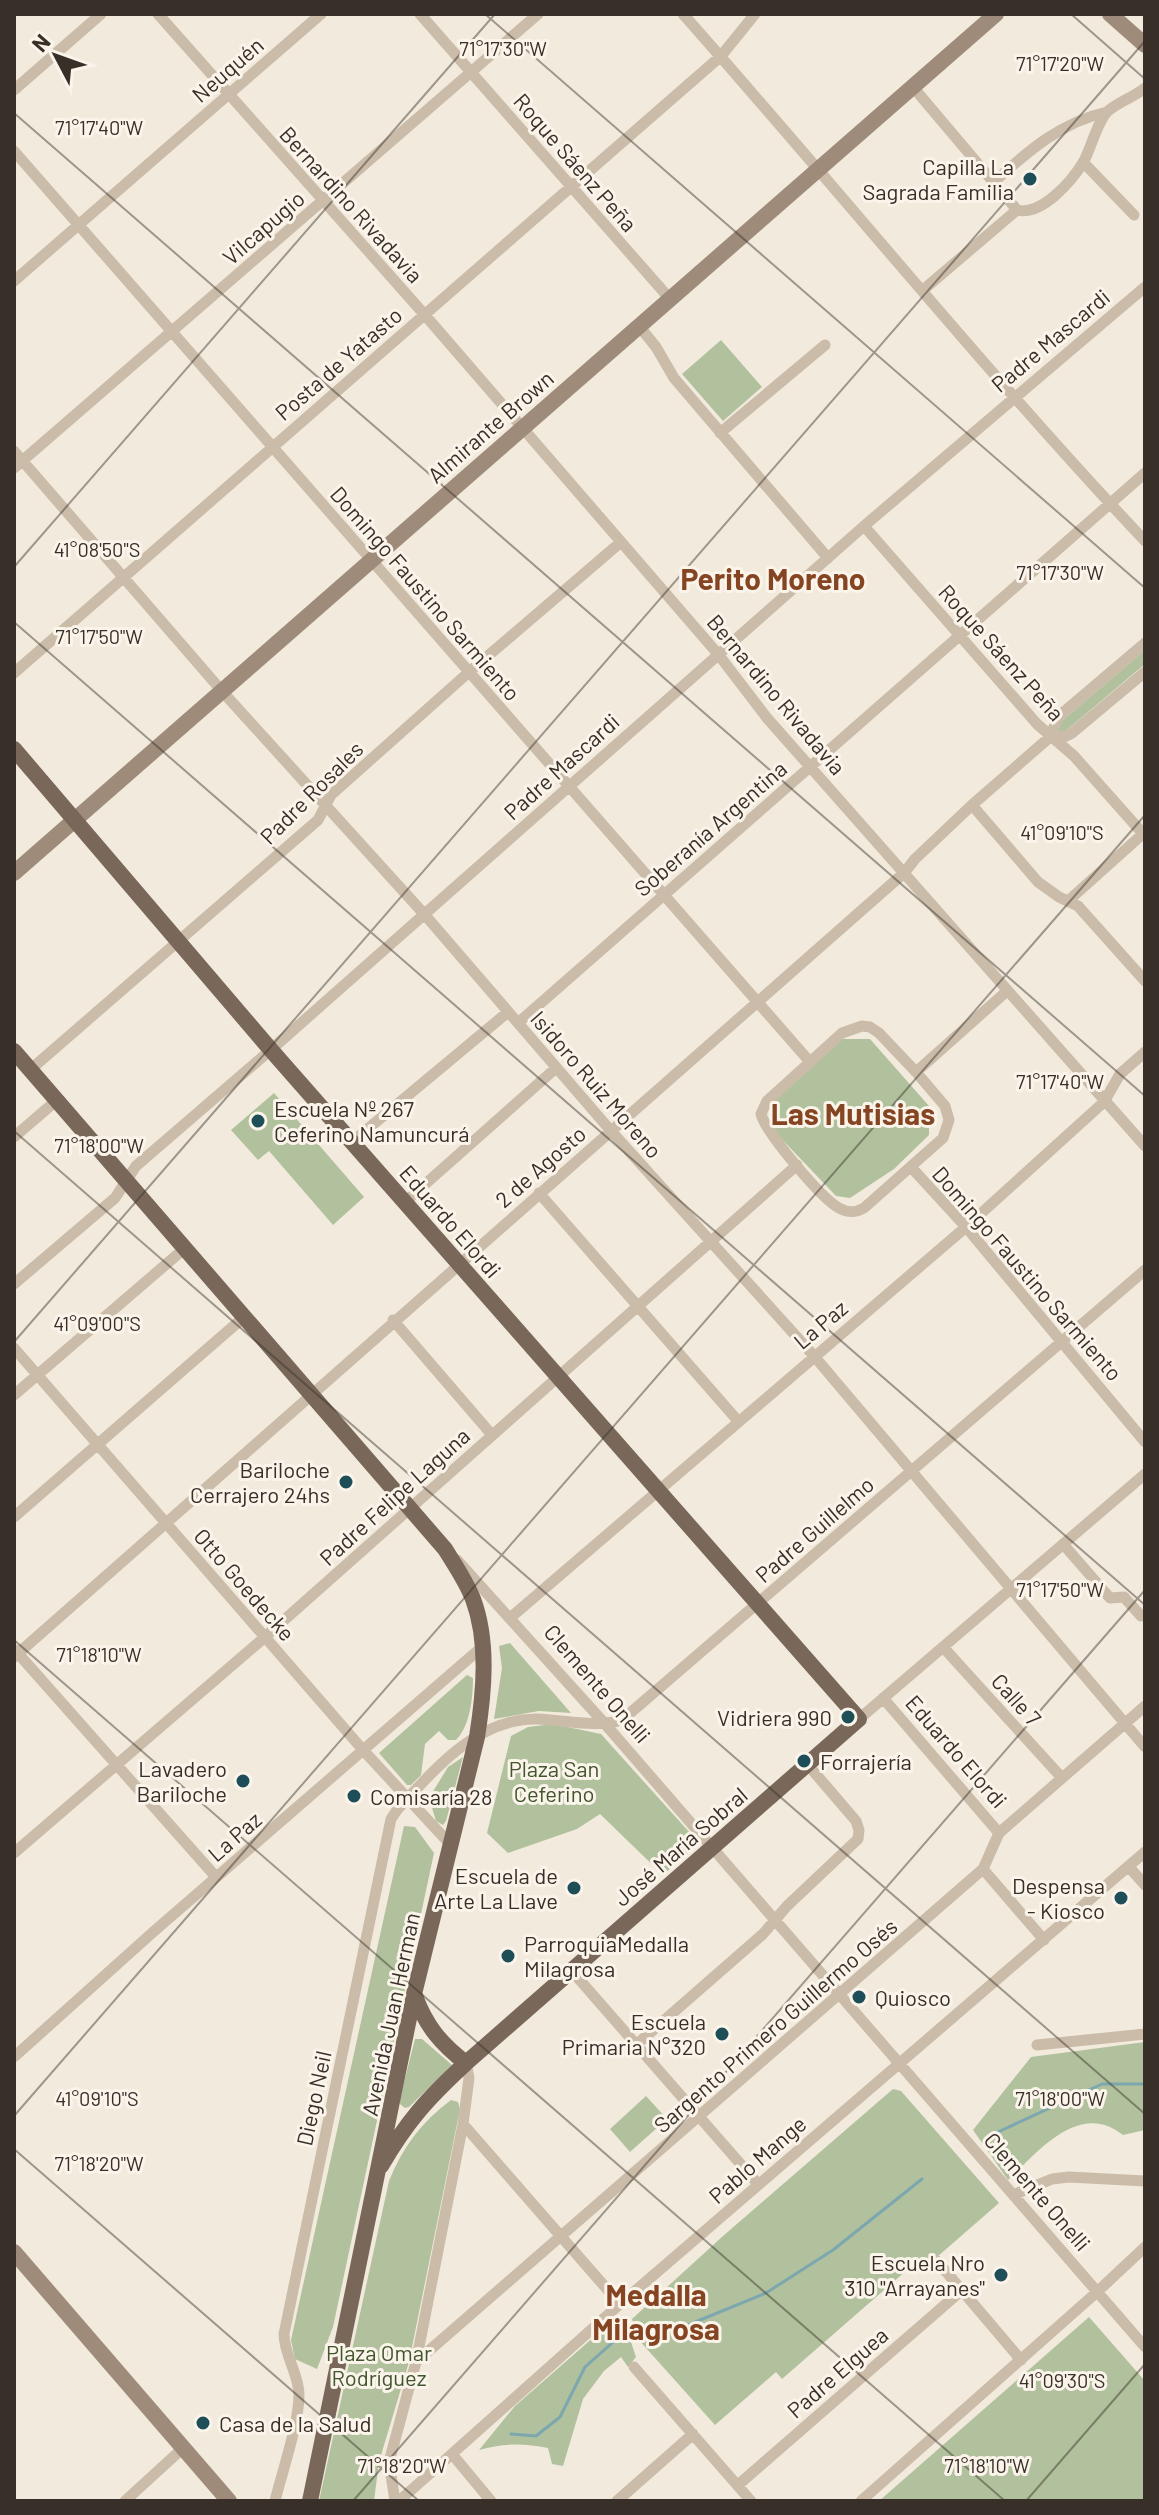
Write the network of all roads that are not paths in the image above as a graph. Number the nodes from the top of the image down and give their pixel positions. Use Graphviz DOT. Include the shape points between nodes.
graph roads {
  1 [pos="101,14"];
  2 [pos="158,14"];
  3 [pos="321,14"];
  4 [pos="420,14"];
  5 [pos="538,14"];
  6 [pos="683,14"];
  7 [pos="755,14"];
  8 [pos="996,14"];
  9 [pos="1110,14"];
  10 [pos="1145,45"];
  11 [pos="721,56"];
  12 [pos="471,72"];
  13 [pos="913,87"];
  14 [pos="1145,88"];
  15 [pos="14,90"];
  16 [pos="229,94"];
  17 [pos="1107,112"];
  18 [pos="14,151"];
  19 [pos="1083,162"];
  20 [pos="819,168"];
  21 [pos="994,182"];
  22 [pos="571,186"];
  23 [pos="323,202"];
  24 [pos="1017,210"];
  25 [pos="1134,215"];
  26 [pos="78,225"];
  27 [pos="14,281"];
  28 [pos="1145,287"];
  29 [pos="923,290"];
  30 [pos="670,299"];
  31 [pos="424,314"];
  32 [pos="639,326"];
  33 [pos="171,333"];
  34 [pos="825,345"];
  35 [pos="1014,397"];
  36 [pos="522,427"];
  37 [pos="720,433"];
  38 [pos="272,448"];
  39 [pos="14,451"];
  40 [pos="18,465"];
  41 [pos="1145,473"];
  42 [pos="1110,504"];
  43 [pos="864,526"];
  44 [pos="1145,541"];
  45 [pos="621,542"];
  46 [pos="828,558"];
  47 [pos="371,559"];
  48 [pos="124,578"];
  49 [pos="959,635"];
  50 [pos="1145,643"];
  51 [pos="718,654"];
  52 [pos="469,672"];
  53 [pos="1145,672"];
  54 [pos="14,673"];
  55 [pos="221,690"];
  56 [pos="1050,737"];
  57 [pos="14,749"];
  58 [pos="810,766"];
  59 [pos="568,786"];
  60 [pos="326,805"];
  61 [pos="972,805"];
  62 [pos="76,820"];
  63 [pos="1144,834"];
  64 [pos="14,873"];
  65 [pos="904,873"];
  66 [pos="664,896"];
  67 [pos="1068,901"];
  68 [pos="425,915"];
  69 [pos="178,941"];
  70 [pos="1145,981"];
  71 [pos="1007,991"];
  72 [pos="757,1001"];
  73 [pos="508,1012"];
  74 [pos="518,1023"];
  75 [pos="271,1050"];
  76 [pos="14,1051"];
  77 [pos="1145,1052"];
  78 [pos="810,1062"];
  79 [pos="556,1068"];
  80 [pos="30,1070"];
  81 [pos="916,1072"];
  82 [pos="57,1100"];
  83 [pos="1104,1102"];
  84 [pos="611,1131"];
  85 [pos="14,1137"];
  86 [pos="352,1142"];
  87 [pos="1145,1146"];
  88 [pos="797,1165"];
  89 [pos="911,1167"];
  90 [pos="127,1181"];
  91 [pos="539,1193"];
  92 [pos="405,1202"];
  93 [pos="966,1227"];
  94 [pos="712,1243"];
  95 [pos="185,1248"];
  96 [pos="459,1264"];
  97 [pos="1145,1270"];
  98 [pos="14,1284"];
  99 [pos="637,1307"];
  100 [pos="244,1317"];
  101 [pos="393,1320"];
  102 [pos="1063,1341"];
  103 [pos="14,1348"];
  104 [pos="814,1356"];
  105 [pos="37,1375"];
  106 [pos="558,1376"];
  107 [pos="311,1393"];
  108 [pos="14,1395"];
  109 [pos="738,1421"];
  110 [pos="492,1435"];
  111 [pos="1145,1442"];
  112 [pos="98,1444"];
  113 [pos="912,1470"];
  114 [pos="1145,1474"];
  115 [pos="658,1491"];
  116 [pos="410,1507"];
  117 [pos="14,1517"];
  118 [pos="166,1523"];
  119 [pos="1063,1544"];
  120 [pos="445,1549"];
  121 [pos="1011,1589"];
  122 [pos="758,1605"];
  123 [pos="1141,1616"];
  124 [pos="510,1618"];
  125 [pos="265,1637"];
  126 [pos="482,1647"];
  127 [pos="943,1647"];
  128 [pos="15,1653"];
  129 [pos="883,1698"];
  130 [pos="1145,1706"];
  131 [pos="859,1719"];
  132 [pos="1125,1724"];
  133 [pos="606,1725"];
  134 [pos="477,1737"];
  135 [pos="1145,1747"];
  136 [pos="363,1750"];
  137 [pos="116,1764"];
  138 [pos="808,1765"];
  139 [pos="1062,1778"];
  140 [pos="408,1798"];
  141 [pos="999,1833"];
  142 [pos="449,1843"];
  143 [pos="712,1847"];
  144 [pos="1145,1852"];
  145 [pos="14,1853"];
  146 [pos="1129,1867"];
  147 [pos="983,1869"];
  148 [pos="216,1877"];
  149 [pos="1145,1885"];
  150 [pos="775,1921"];
  151 [pos="1044,1940"];
  152 [pos="571,1970"];
  153 [pos="414,1994"];
  154 [pos="841,1995"];
  155 [pos="1145,2034"];
  156 [pos="636,2045"];
  157 [pos="1037,2045"];
  158 [pos="14,2057"];
  159 [pos="466,2063"];
  160 [pos="898,2064"];
  161 [pos="699,2117"];
  162 [pos="463,2124"];
  163 [pos="381,2166"];
  164 [pos="1145,2181"];
  165 [pos="758,2184"];
  166 [pos="1013,2195"];
  167 [pos="561,2236"];
  168 [pos="1145,2247"];
  169 [pos="14,2252"];
  170 [pos="937,2261"];
  171 [pos="962,2290"];
  172 [pos="1097,2292"];
  173 [pos="620,2304"];
  174 [pos="1145,2347"];
  175 [pos="1021,2360"];
  176 [pos="416,2362"];
  177 [pos="634,2367"];
  178 [pos="693,2434"];
  179 [pos="183,2448"];
  180 [pos="452,2454"];
  181 [pos="738,2485"];
  182 [pos="309,2499"];
  183 [pos="125,2501"];
  184 [pos="229,2501"];
  185 [pos="275,2501"];
  186 [pos="397,2501"];
  187 [pos="491,2501"];
  188 [pos="617,2501"];
  189 [pos="751,2501"];
  190 [pos="861,2501"];
  1 -- 15 [label="street"];
  2 -- 16 [label="street, Bernardino Rivadavia"];
  3 -- 16 [label="street, Neuquén"];
  4 -- 12 [label="street, Roque Sáenz Peña"];
  5 -- 12 [label="street, Vilcapugio"];
  6 -- 11 [label="street"];
  7 -- 11 [label="street, Posta de Yatasto"];
  8 -- 13 [label="street, Almirante Brown"];
  9 -- 10 [label="street"];
  11 -- 20 [label="street"];
  11 -- 22 [label="street, Posta de Yatasto"];
  12 -- 22 [label="street, Roque Sáenz Peña"];
  12 -- 23 [label="street, Vilcapugio"];
  13 -- 20 [label="street, Almirante Brown"];
  13 -- 21 [label="street"];
  14 -- 17 [label="street"];
  16 -- 23 [label="street, Bernardino Rivadavia"];
  16 -- 26 [label="street, Neuquén"];
  17 -- 19 [label="street"];
  17 -- 21 [label="street" via="1061,128"];
  18 -- 26 [label="street, Domingo Faustino Sarmiento"];
  19 -- 24 [label="street" via="1046,202 1031,211"];
  19 -- 25 [label="street"];
  20 -- 29 [label="street"];
  20 -- 30 [label="street, Almirante Brown"];
  21 -- 24 [label="street"];
  22 -- 30 [label="street, Roque Sáenz Peña"];
  22 -- 31 [label="street, Posta de Yatasto"];
  23 -- 31 [label="street, Bernardino Rivadavia"];
  23 -- 33 [label="street, Vilcapugio"];
  24 -- 29 [label="street"];
  26 -- 27 [label="street, Neuquén"];
  26 -- 33 [label="street, Domingo Faustino Sarmiento"];
  28 -- 35 [label="street, Padre Mascardi"];
  29 -- 35 [label="street"];
  30 -- 32 [label="street, Almirante Brown"];
  31 -- 36 [label="street, Bernardino Rivadavia"];
  31 -- 38 [label="street, Posta de Yatasto"];
  32 -- 36 [label="street, Almirante Brown"];
  32 -- 37 [label="street"];
  33 -- 38 [label="street, Domingo Faustino Sarmiento"];
  33 -- 40 [label="street, Vilcapugio"];
  34 -- 37 [label="street"];
  35 -- 42 [label="street"];
  35 -- 43 [label="street, Padre Mascardi"];
  36 -- 45 [label="street, Bernardino Rivadavia"];
  36 -- 47 [label="street, Almirante Brown"];
  37 -- 46 [label="street"];
  38 -- 47 [label="street, Domingo Faustino Sarmiento"];
  38 -- 48 [label="street, Posta de Yatasto"];
  39 -- 40 [label="street, Isidoro Ruiz Moreno"];
  40 -- 48 [label="street, Isidoro Ruiz Moreno"];
  41 -- 42 [label="street, Soberanía Argentina"];
  42 -- 44 [label="street"];
  42 -- 49 [label="street, Soberanía Argentina"];
  43 -- 46 [label="street, Padre Mascardi"];
  43 -- 49 [label="street, Roque Sáenz Peña"];
  45 -- 51 [label="street, Bernardino Rivadavia"];
  45 -- 52 [label="street, Padre Rosales"];
  46 -- 51 [label="street, Padre Mascardi"];
  47 -- 52 [label="street, Domingo Faustino Sarmiento"];
  47 -- 55 [label="street, Almirante Brown"];
  48 -- 54 [label="street, Posta de Yatasto"];
  48 -- 55 [label="street, Isidoro Ruiz Moreno"];
  49 -- 56 [label="street, Roque Sáenz Peña"];
  49 -- 58 [label="street, Soberanía Argentina"];
  50 -- 56 [label="street, 2 de Agosto" via="1058,717"];
  51 -- 58 [label="street, Bernardino Rivadavia"];
  51 -- 59 [label="street, Padre Mascardi"];
  52 -- 59 [label="street, Domingo Faustino Sarmiento"];
  52 -- 60 [label="street, Padre Rosales"];
  53 -- 56 [label="street, 2 de Agosto" via="1072,733"];
  55 -- 60 [label="street, Isidoro Ruiz Moreno"];
  55 -- 62 [label="street, Almirante Brown"];
  56 -- 61 [label="street, 2 de Agosto"];
  56 -- 63 [label="street, Roque Sáenz Peña" via="1074,756"];
  57 -- 62 [label="main road, Eduardo Elordi"];
  58 -- 65 [label="street, Bernardino Rivadavia"];
  58 -- 66 [label="street, Soberanía Argentina"];
  59 -- 66 [label="street, Domingo Faustino Sarmiento"];
  59 -- 68 [label="street, Padre Mascardi"];
  60 -- 68 [label="street, Isidoro Ruiz Moreno"];
  60 -- 69 [label="street, Padre Rosales" via="318,820"];
  61 -- 65 [label="street, 2 de Agosto"];
  61 -- 67 [label="street" via="1038,882"];
  62 -- 64 [label="street, Almirante Brown"];
  62 -- 69 [label="main road, Eduardo Elordi"];
  63 -- 67 [label="street"];
  65 -- 71 [label="street, Bernardino Rivadavia"];
  65 -- 72 [label="street, 2 de Agosto"];
  66 -- 72 [label="street, Domingo Faustino Sarmiento"];
  66 -- 74 [label="street, Soberanía Argentina"];
  67 -- 70 [label="street"];
  68 -- 73 [label="street, Isidoro Ruiz Moreno"];
  68 -- 75 [label="street, Padre Mascardi"];
  69 -- 75 [label="main road, Eduardo Elordi"];
  69 -- 80 [label="street, Padre Rosales"];
  71 -- 81 [label="street"];
  71 -- 83 [label="street, Bernardino Rivadavia"];
  72 -- 78 [label="street, Domingo Faustino Sarmiento"];
  72 -- 84 [label="street, 2 de Agosto"];
  73 -- 74 [label="street, Isidoro Ruiz Moreno"];
  73 -- 86 [label="street"];
  74 -- 79 [label="street, Isidoro Ruiz Moreno"];
  75 -- 86 [label="main road, Eduardo Elordi"];
  75 -- 90 [label="street, Padre Mascardi" via="136,1166"];
  76 -- 80 [label="main road, Clemente Onelli"];
  77 -- 83 [label="street, La Paz" via="1120,1074"];
  78 -- 81 [label="street" via="842,1033 862,1026 879,1033"];
  78 -- 88 [label="street" via="767,1101 761,1114 768,1131"];
  79 -- 84 [label="street, Isidoro Ruiz Moreno"];
  79 -- 92 [label="street"];
  80 -- 82 [label="main road, Clemente Onelli"];
  81 -- 89 [label="street" via="945,1106 949,1120 943,1138"];
  82 -- 85 [label="street"];
  82 -- 90 [label="main road, Clemente Onelli"];
  83 -- 87 [label="street, Bernardino Rivadavia"];
  83 -- 93 [label="street, La Paz"];
  84 -- 91 [label="street, 2 de Agosto"];
  84 -- 94 [label="street, Isidoro Ruiz Moreno"];
  86 -- 92 [label="main road, Eduardo Elordi"];
  88 -- 89 [label="street" via="835,1206 850,1212 864,1208"];
  88 -- 94 [label="street, Padre Felipe Laguna"];
  89 -- 93 [label="street, Domingo Faustino Sarmiento"];
  90 -- 95 [label="main road, Clemente Onelli"];
  90 -- 98 [label="street, Padre Mascardi" via="115,1198"];
  91 -- 96 [label="street, 2 de Agosto"];
  91 -- 99 [label="street"];
  92 -- 96 [label="main road, Eduardo Elordi"];
  93 -- 102 [label="street, Domingo Faustino Sarmiento"];
  93 -- 104 [label="street, La Paz"];
  94 -- 99 [label="street, Padre Felipe Laguna"];
  94 -- 104 [label="street, Isidoro Ruiz Moreno"];
  95 -- 100 [label="main road, Clemente Onelli"];
  95 -- 105 [label="street"];
  96 -- 101 [label="street, 2 de Agosto"];
  96 -- 106 [label="main road, Eduardo Elordi"];
  97 -- 102 [label="street, Padre Guillelmo"];
  99 -- 106 [label="street, Padre Felipe Laguna"];
  99 -- 109 [label="street"];
  100 -- 107 [label="main road, Clemente Onelli"];
  100 -- 112 [label="street"];
  101 -- 107 [label="street, 2 de Agosto"];
  101 -- 110 [label="street"];
  102 -- 111 [label="street, Domingo Faustino Sarmiento"];
  102 -- 113 [label="street, Padre Guillelmo"];
  103 -- 105 [label="street, Otto Goedecke"];
  104 -- 109 [label="street, La Paz"];
  104 -- 113 [label="street, Isidoro Ruiz Moreno"];
  105 -- 108 [label="street"];
  105 -- 112 [label="street, Otto Goedecke"];
  106 -- 110 [label="street, Padre Felipe Laguna"];
  106 -- 115 [label="main road, Eduardo Elordi"];
  107 -- 116 [label="main road, Clemente Onelli"];
  107 -- 118 [label="street, 2 de Agosto"];
  109 -- 115 [label="street, La Paz"];
  110 -- 116 [label="street, Padre Felipe Laguna"];
  112 -- 117 [label="street"];
  112 -- 118 [label="street, Otto Goedecke"];
  113 -- 121 [label="street, Isidoro Ruiz Moreno"];
  113 -- 122 [label="street, Padre Guillelmo"];
  114 -- 119 [label="street, José María Sobral"];
  115 -- 122 [label="main road, Eduardo Elordi"];
  115 -- 124 [label="street, La Paz"];
  116 -- 120 [label="main road, Clemente Onelli"];
  116 -- 125 [label="street, Padre Felipe Laguna"];
  118 -- 125 [label="street, Otto Goedecke"];
  118 -- 128 [label="street, 2 de Agosto"];
  119 -- 121 [label="street, José María Sobral"];
  119 -- 123 [label="street" via="1110,1598 1124,1597"];
  120 -- 124 [label="street, Clemente Onelli"];
  120 -- 126 [label="main road, Avenida Juan Herman" via="473,1601"];
  121 -- 127 [label="street, José María Sobral"];
  121 -- 132 [label="street, Isidoro Ruiz Moreno"];
  122 -- 131 [label="main road, Eduardo Elordi"];
  122 -- 133 [label="street, Padre Guillelmo" via="622,1720"];
  124 -- 133 [label="street, Clemente Onelli"];
  125 -- 136 [label="street, Otto Goedecke"];
  125 -- 137 [label="street, Padre Felipe Laguna"];
  126 -- 134 [label="main road, Avenida Juan Herman" via="484,1697"];
  126 -- 136 [label="street, La Paz"];
  127 -- 129 [label="street, José María Sobral"];
  127 -- 139 [label="street, Calle 7"];
  128 -- 137 [label="street"];
  129 -- 131 [label="street, José María Sobral"];
  129 -- 141 [label="street, Eduardo Elordi"];
  130 -- 132 [label="street, Sargento Primero Guillermo Osés"];
  131 -- 138 [label="main road, José María Sobral"];
  132 -- 135 [label="street, Isidoro Ruiz Moreno"];
  132 -- 139 [label="street, Sargento Primero Guillermo Osés"];
  133 -- 134 [label="street" via="526,1719"];
  133 -- 143 [label="street, Clemente Onelli"];
  134 -- 140 [label="street, Diego Neil" via="443,1761"];
  134 -- 142 [label="main road, Avenida Juan Herman"];
  136 -- 140 [label="street, Otto Goedecke"];
  136 -- 148 [label="street, La Paz"];
  137 -- 145 [label="street, Padre Felipe Laguna"];
  137 -- 148 [label="street"];
  138 -- 143 [label="main road, José María Sobral"];
  138 -- 150 [label="street" via="856,1821 858,1839"];
  139 -- 141 [label="street, Sargento Primero Guillermo Osés"];
  140 -- 142 [label="street, Otto Goedecke"];
  140 -- 185 [label="street, Diego Neil" via="391,1819 284,2334 299,2396"];
  141 -- 147 [label="street, Sargento Primero Guillermo Osés"];
  142 -- 153 [label="main road, Avenida Juan Herman"];
  143 -- 150 [label="street, Clemente Onelli"];
  143 -- 152 [label="main road, José María Sobral"];
  144 -- 146 [label="street, Pablo Mange"];
  146 -- 149 [label="street"];
  146 -- 151 [label="street, Pablo Mange"];
  147 -- 151 [label="street"];
  147 -- 154 [label="street, Sargento Primero Guillermo Osés"];
  148 -- 158 [label="street, La Paz"];
  150 -- 154 [label="street, Clemente Onelli"];
  150 -- 156 [label="street"];
  151 -- 160 [label="street, Pablo Mange"];
  152 -- 156 [label="street"];
  152 -- 159 [label="main road, José María Sobral"];
  153 -- 159 [label="main road" via="436,2037"];
  153 -- 163 [label="main road, Avenida Juan Herman"];
  154 -- 160 [label="street, Clemente Onelli"];
  154 -- 161 [label="street, Sargento Primero Guillermo Osés"];
  155 -- 157 [label="street"];
  156 -- 161 [label="street"];
  159 -- 162 [label="street"];
  159 -- 163 [label="main road, José María Sobral" via="402,2129"];
  160 -- 165 [label="street, Pablo Mange"];
  160 -- 166 [label="street, Clemente Onelli"];
  161 -- 165 [label="street"];
  161 -- 167 [label="street, Sargento Primero Guillermo Osés"];
  162 -- 167 [label="street"];
  162 -- 176 [label="street"];
  163 -- 182 [label="main road, Avenida Juan Herman"];
  164 -- 166 [label="street" via="1069,2177"];
  165 -- 173 [label="street, Pablo Mange"];
  166 -- 172 [label="street, Clemente Onelli"];
  167 -- 173 [label="street"];
  167 -- 176 [label="street, Sargento Primero Guillermo Osés"];
  168 -- 172 [label="street"];
  169 -- 179 [label="street"];
  170 -- 171 [label="street"];
  171 -- 175 [label="street"];
  171 -- 181 [label="street, Padre Elguea"];
  172 -- 174 [label="street, Clemente Onelli"];
  172 -- 175 [label="street"];
  173 -- 180 [label="street, Pablo Mange"];
  175 -- 190 [label="street"];
  176 -- 186 [label="street" via="389,2462"];
  177 -- 178 [label="street"];
  178 -- 181 [label="street"];
  178 -- 188 [label="street"];
  179 -- 183 [label="street"];
  179 -- 184 [label="street"];
  180 -- 186 [label="street, Pablo Mange"];
  180 -- 187 [label="street"];
  181 -- 189 [label="street"];
}
